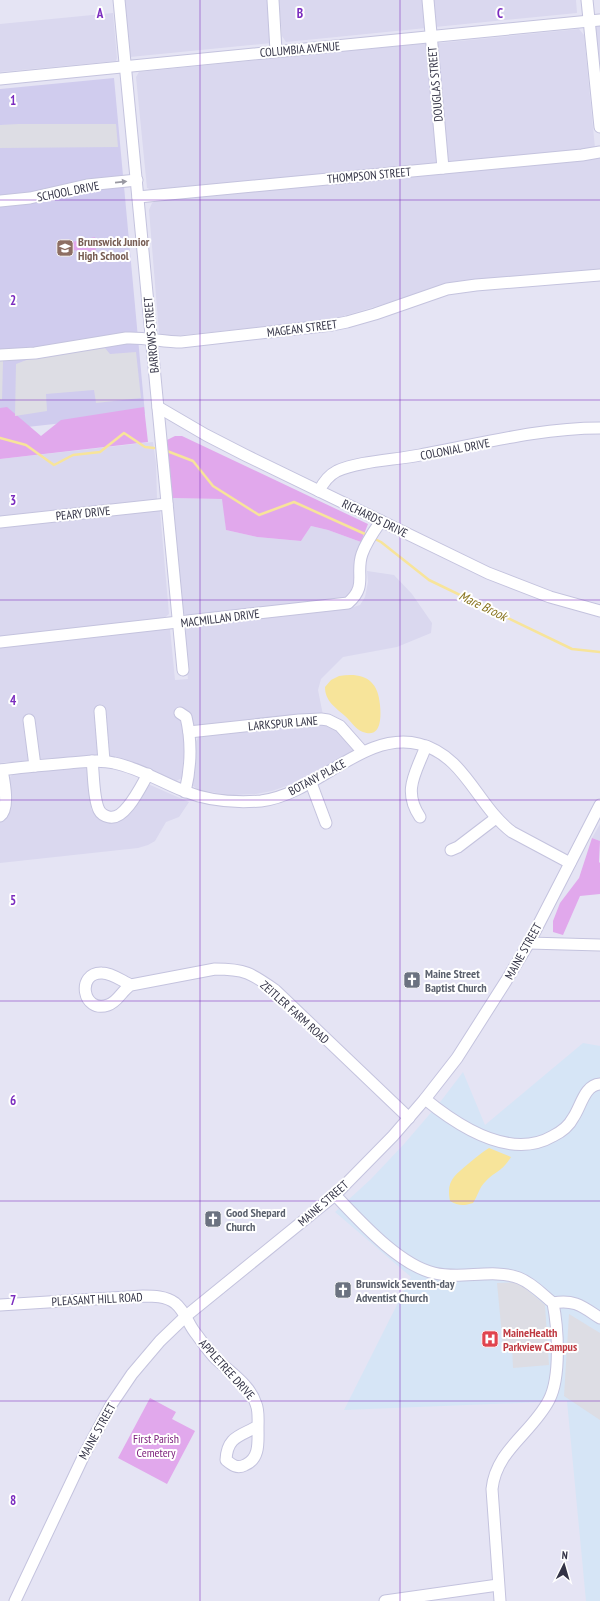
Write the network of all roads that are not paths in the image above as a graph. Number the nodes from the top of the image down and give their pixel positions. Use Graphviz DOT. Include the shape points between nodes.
graph roads {
  1 [pos="119,0"];
  2 [pos="272,0"];
  3 [pos="428,0"];
  4 [pos="587,0"];
  5 [pos="595,20"];
  6 [pos="431,36"];
  7 [pos="276,51"];
  8 [pos="125,66"];
  9 [pos="0,79"];
  10 [pos="600,127"];
  11 [pos="600,152"];
  12 [pos="443,168"];
  13 [pos="137,180"];
  14 [pos="138,197"];
  15 [pos="0,201"];
  16 [pos="600,275"];
  17 [pos="151,339"];
  18 [pos="0,355"];
  19 [pos="158,407"];
  20 [pos="600,428"];
  21 [pos="319,491"];
  22 [pos="167,504"];
  23 [pos="381,521"];
  24 [pos="0,522"];
  25 [pos="600,612"];
  26 [pos="178,623"];
  27 [pos="0,642"];
  28 [pos="182,670"];
  29 [pos="100,711"];
  30 [pos="180,713"];
  31 [pos="29,720"];
  32 [pos="189,732"];
  33 [pos="426,746"];
  34 [pos="363,752"];
  35 [pos="92,761"];
  36 [pos="104,761"];
  37 [pos="35,766"];
  38 [pos="1,770"];
  39 [pos="148,774"];
  40 [pos="311,784"];
  41 [pos="185,792"];
  42 [pos="599,808"];
  43 [pos="0,816"];
  44 [pos="420,817"];
  45 [pos="496,818"];
  46 [pos="326,823"];
  47 [pos="451,850"];
  48 [pos="570,863"];
  49 [pos="529,943"];
  50 [pos="600,945"];
  51 [pos="131,985"];
  52 [pos="600,1084"];
  53 [pos="425,1099"];
  54 [pos="409,1118"];
  55 [pos="335,1195"];
  56 [pos="553,1303"];
  57 [pos="0,1305"];
  58 [pos="186,1316"];
  59 [pos="600,1318"];
  60 [pos="258,1426"];
  61 [pos="498,1585"];
  62 [pos="15,1601"];
  63 [pos="385,1601"];
  64 [pos="500,1601"];
  1 -- 8 [label="street, BARROWS STREET"];
  2 -- 7 [label="street"];
  3 -- 6 [label="street, DOUGLAS STREET"];
  4 -- 5 [label="street"];
  5 -- 6 [label="street, COLUMBIA AVENUE"];
  5 -- 10 [label="street"];
  6 -- 7 [label="street, COLUMBIA AVENUE"];
  6 -- 12 [label="street, DOUGLAS STREET"];
  7 -- 8 [label="street, COLUMBIA AVENUE"];
  8 -- 9 [label="street, COLUMBIA AVENUE"];
  8 -- 13 [label="street, BARROWS STREET"];
  11 -- 12 [label="street, THOMPSON STREET"];
  12 -- 14 [label="street, THOMPSON STREET"];
  13 -- 14 [label="street, BARROWS STREET"];
  15 -- 13 [label="street, SCHOOL DRIVE, one-way" via="30,198 87,185"];
  14 -- 17 [label="street, BARROWS STREET"];
  16 -- 17 [label="street, MAGEAN STREET" via="447,289 375,314 332,325 181,342 160,342"];
  17 -- 18 [label="street, MAGEAN STREET" via="126,338 35,353"];
  17 -- 19 [label="street, BARROWS STREET"];
  19 -- 21 [label="street, RICHARDS DRIVE" via="213,438"];
  19 -- 22 [label="street, BARROWS STREET"];
  20 -- 21 [label="street, COLONIAL DRIVE" via="557,430 345,468 331,474"];
  21 -- 23 [label="street, RICHARDS DRIVE"];
  22 -- 24 [label="street, PEARY DRIVE"];
  22 -- 26 [label="street, BARROWS STREET"];
  23 -- 25 [label="street, RICHARDS DRIVE" via="509,582"];
  23 -- 26 [label="street, MACMILLAN DRIVE" via="369,538 359,562 359,592 348,603"];
  26 -- 27 [label="street, MACMILLAN DRIVE"];
  26 -- 28 [label="street, BARROWS STREET"];
  29 -- 36 [label="street"];
  30 -- 32 [label="street" via="186,717"];
  31 -- 37 [label="street"];
  32 -- 34 [label="street, LARKSPUR LANE" via="321,719 340,726"];
  32 -- 41 [label="street" via="191,752"];
  33 -- 34 [label="street, BOTANY PLACE" via="409,742 396,743 381,745"];
  33 -- 44 [label="street" via="411,789 413,804"];
  33 -- 45 [label="street, BOTANY PLACE" via="451,760"];
  34 -- 40 [label="street, BOTANY PLACE"];
  35 -- 36 [label="street, BOTANY PLACE"];
  35 -- 37 [label="street, BOTANY PLACE"];
  35 -- 39 [label="street" via="97,803 100,812 111,818 119,816 126,809"];
  36 -- 39 [label="street, BOTANY PLACE"];
  37 -- 38 [label="street, BOTANY PLACE"];
  38 -- 43 [label="street" via="6,802"];
  39 -- 41 [label="street, BOTANY PLACE"];
  40 -- 41 [label="street, BOTANY PLACE" via="283,796 246,802 208,799"];
  40 -- 46 [label="street"];
  42 -- 48 [label="street, MAINE STREET"];
  45 -- 47 [label="street"];
  45 -- 48 [label="street, BOTANY PLACE" via="512,832"];
  48 -- 49 [label="street, MAINE STREET"];
  49 -- 50 [label="street"];
  49 -- 53 [label="street, MAINE STREET" via="478,1028"];
  51 -- 54 [label="street, ZEITLER FARM ROAD" via="215,969 230,969 251,974 275,990"];
  52 -- 53 [label="street" via="590,1088 584,1095 572,1120 561,1132 548,1139 520,1145 479,1134"];
  53 -- 54 [label="street, MAINE STREET"];
  54 -- 55 [label="street, MAINE STREET"];
  55 -- 56 [label="street" via="379,1238 414,1266 448,1275 510,1276 526,1281"];
  55 -- 58 [label="street, MAINE STREET"];
  56 -- 59 [label="street" via="578,1303"];
  56 -- 61 [label="street" via="557,1362 553,1392 544,1409 500,1463 493,1480"];
  57 -- 58 [label="street, PLEASANT HILL ROAD" via="150,1296 174,1302"];
  58 -- 60 [label="street, APPLETREE DRIVE" via="190,1327 213,1356 254,1397"];
  58 -- 62 [label="street, MAINE STREET" via="143,1360 111,1405 84,1453"];
  61 -- 63 [label="street"];
  61 -- 64 [label="street"];
}
